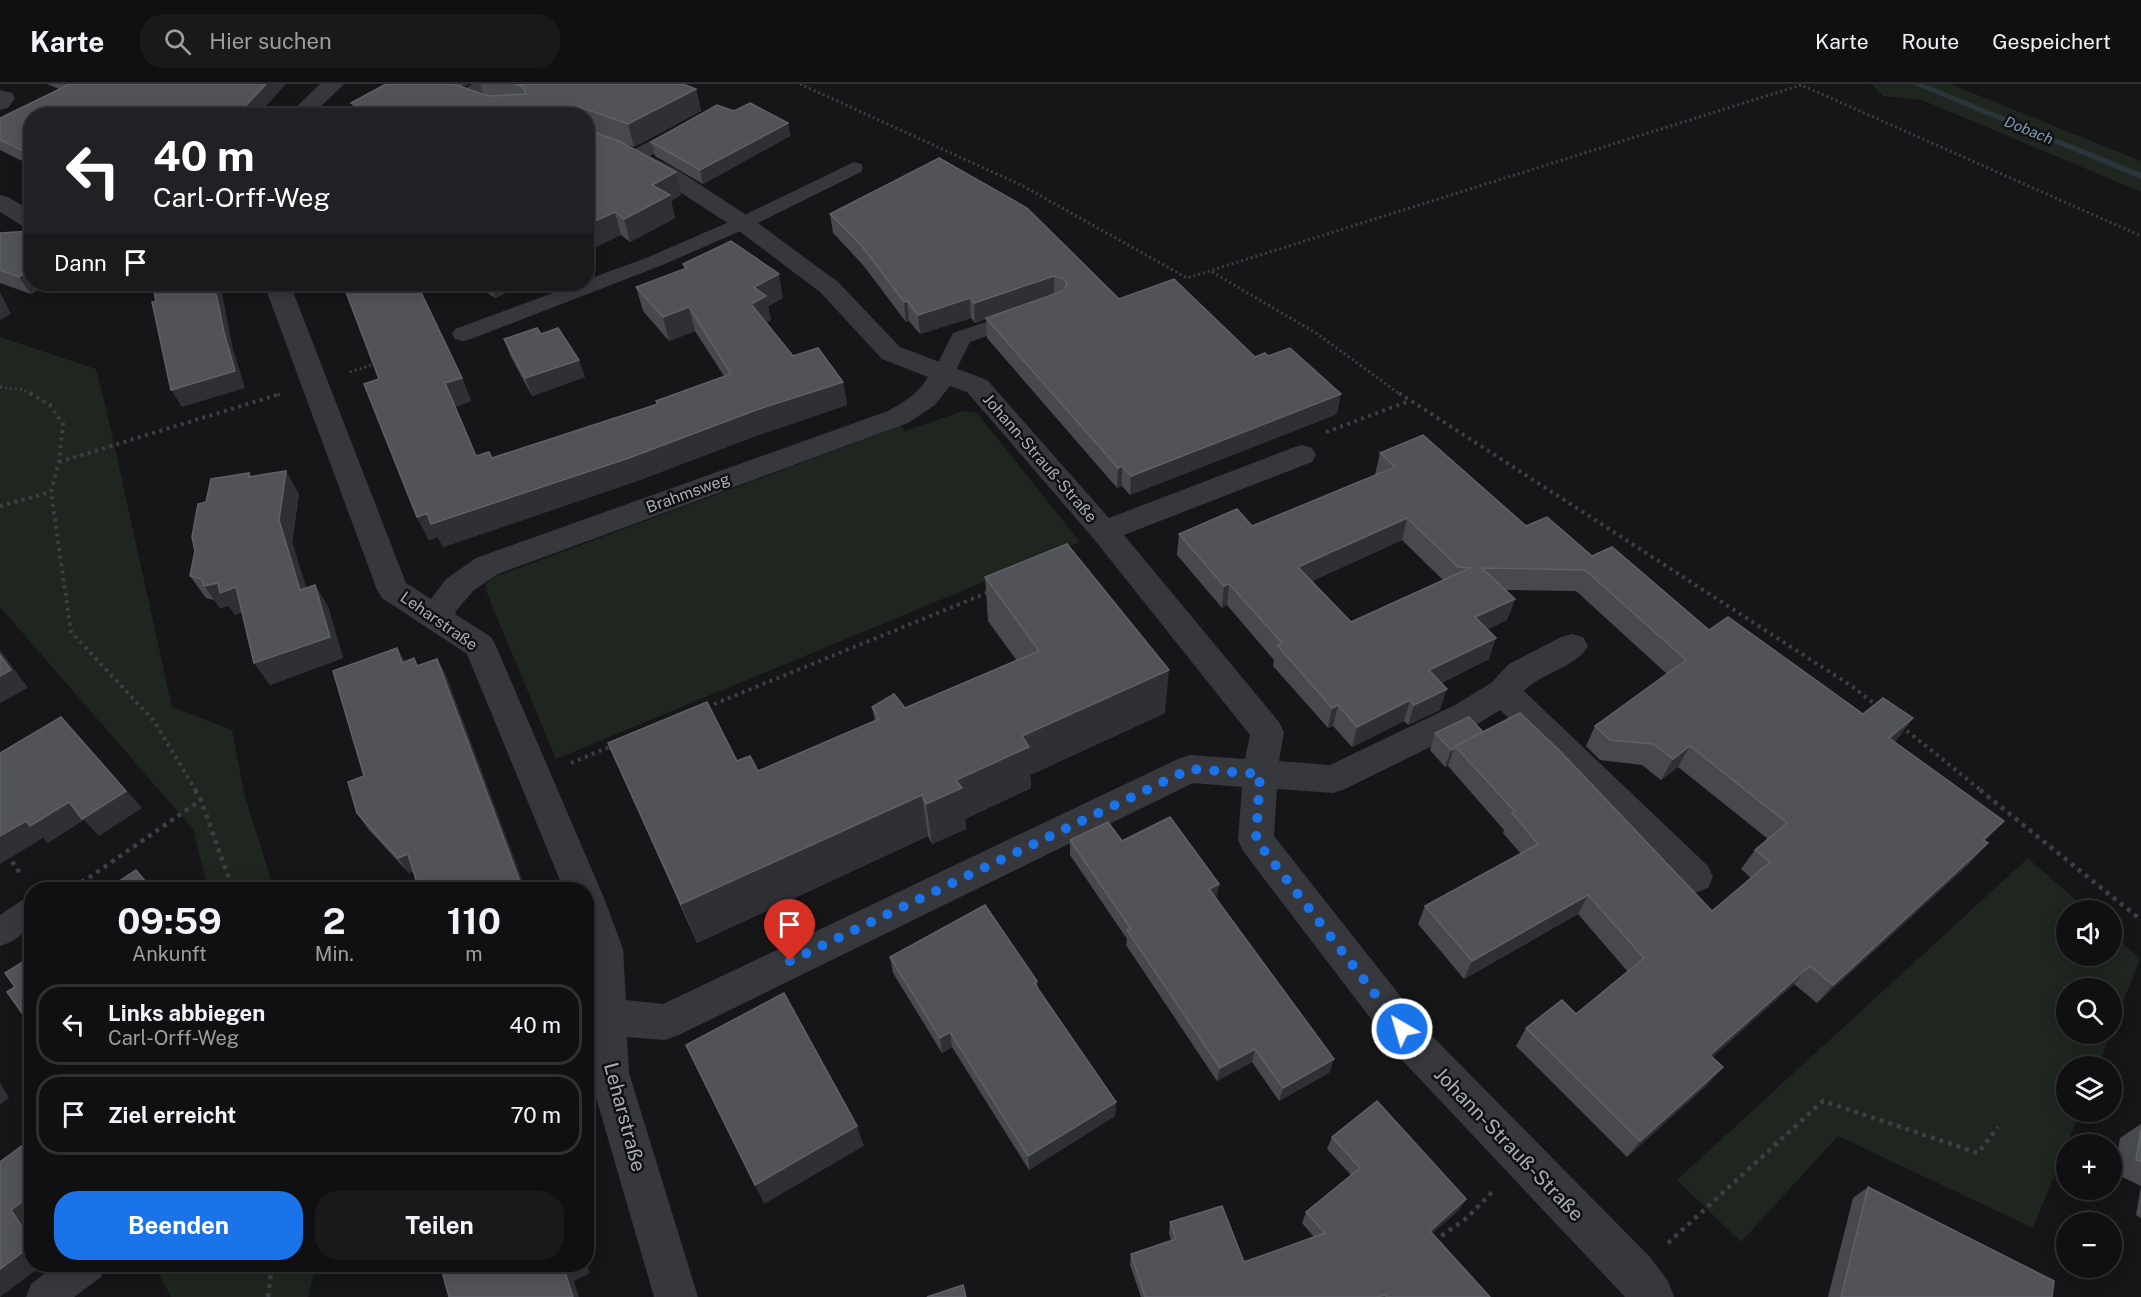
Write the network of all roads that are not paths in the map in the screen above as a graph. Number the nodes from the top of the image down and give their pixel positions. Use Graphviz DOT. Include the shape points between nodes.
graph roads {
  1 [pos="333,84"];
  2 [pos="454,93"];
  3 [pos="486,94"];
  4 [pos="0,96"];
  5 [pos="0,103"];
  6 [pos="307,108"];
  7 [pos="702,119"];
  8 [pos="594,142"];
  9 [pos="634,157"];
  10 [pos="854,168"];
  11 [pos="0,202"];
  12 [pos="24,217"];
  13 [pos="743,223"];
  14 [pos="594,284"];
  15 [pos="280,291"];
  16 [pos="576,291"];
  17 [pos="1044,308"];
  18 [pos="463,334"];
  19 [pos="944,373"];
  20 [pos="1302,455"];
  21 [pos="1104,531"];
  22 [pos="436,618"];
  23 [pos="1572,646"];
  24 [pos="1503,692"];
  25 [pos="1260,774"];
  26 [pos="1695,876"];
  27 [pos="581,882"];
  28 [pos="24,900"];
  29 [pos="594,921"];
  30 [pos="0,932"];
  31 [pos="606,1017"];
  32 [pos="77,1272"];
  33 [pos="1643,1285"];
  34 [pos="44,1297"];
  35 [pos="676,1297"];
  1 -- 6 [label="street"];
  2 -- 3 [label="street"];
  4 -- 5 [label="street" via="4,98"];
  7 -- 9 [label="lane"];
  8 -- 9 [label="street, Johann-Strauß-Straße"];
  9 -- 13 [label="street, Johann-Strauß-Straße" via="668,174"];
  10 -- 13 [label="lane"];
  11 -- 12 [label="street"];
  13 -- 14 [label="lane"];
  13 -- 19 [label="street, Johann-Strauß-Straße" via="828,287 891,353"];
  15 -- 22 [label="street, Leharstraße" via="393,590"];
  16 -- 18 [label="lane"];
  17 -- 19 [label="lane" via="961,338"];
  19 -- 21 [label="street, Johann-Strauß-Straße" via="977,386"];
  19 -- 22 [label="street, Brahmsweg" via="938,388 927,399 898,417 487,566 456,587"];
  20 -- 21 [label="street, Johann-Strauß-Straße"];
  21 -- 25 [label="street, Johann-Strauß-Straße" via="1267,732"];
  22 -- 27 [label="street, Leharstraße" via="480,646"];
  23 -- 24 [label="street" via="1521,673"];
  24 -- 25 [label="street" via="1467,714 1333,779"];
  24 -- 26 [label="street"];
  25 -- 31 [label="street" via="1190,769 664,1022"];
  25 -- 33 [label="street, Johann-Strauß-Straße" via="1256,840 1417,1048"];
  28 -- 30 [label="lane"];
  29 -- 31 [label="street, Leharstraße" via="604,949"];
  31 -- 35 [label="street, Leharstraße" via="609,1073"];
  32 -- 34 [label="lane"];
}
